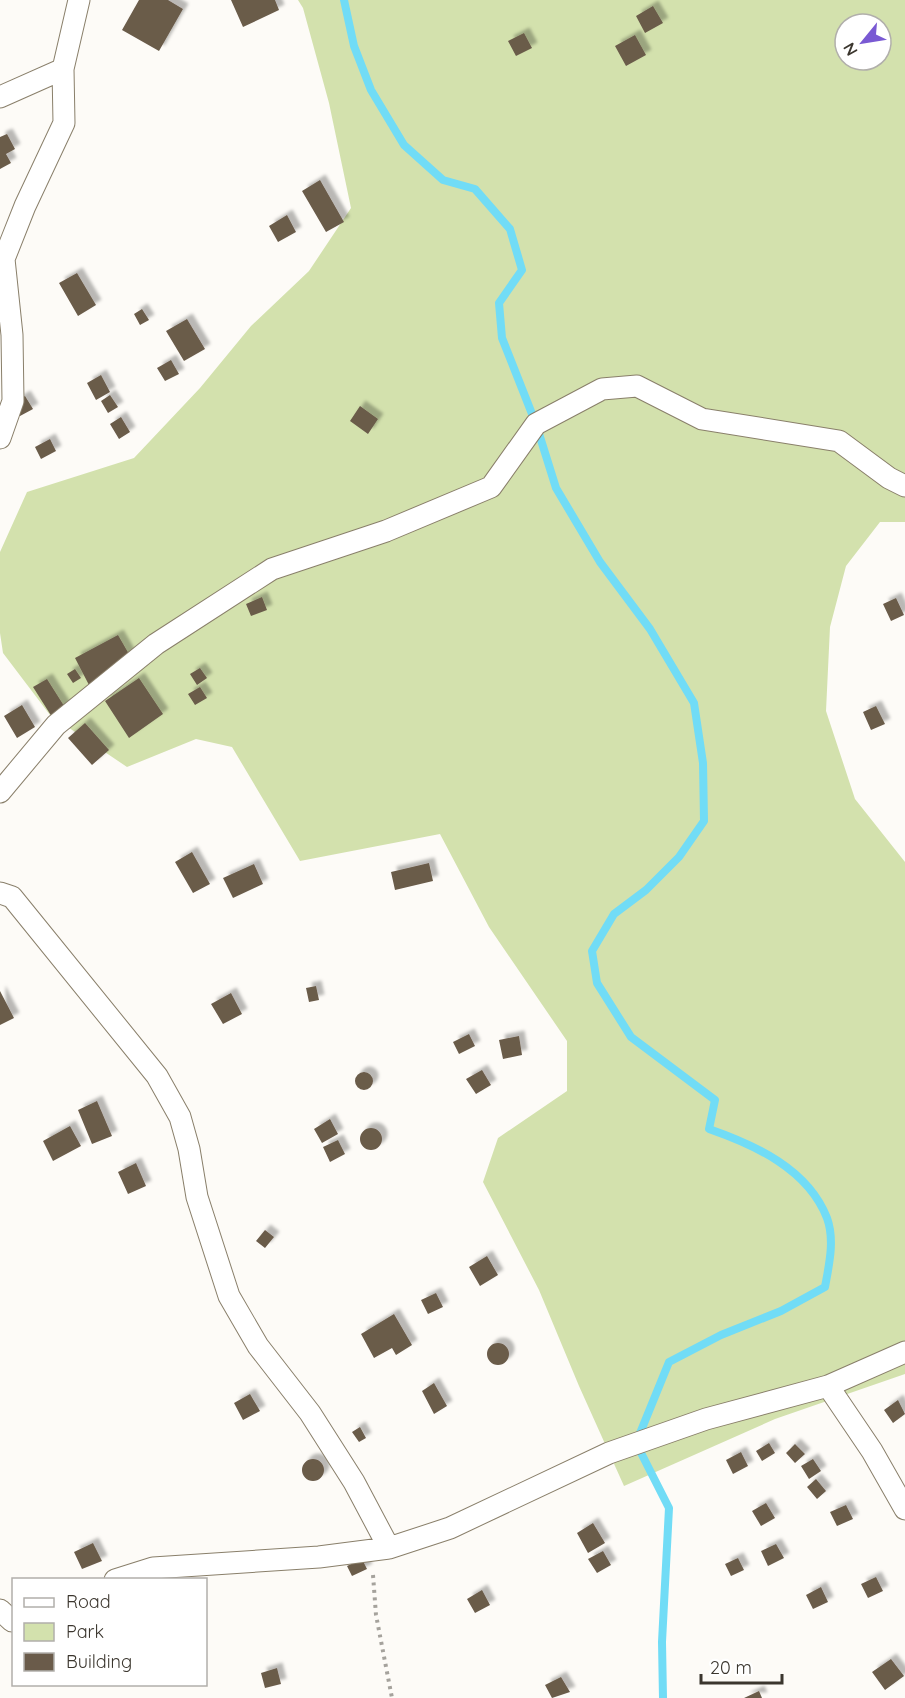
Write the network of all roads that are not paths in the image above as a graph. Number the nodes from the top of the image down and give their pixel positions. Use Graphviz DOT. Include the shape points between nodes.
graph roads {
  1 [pos="79,0"];
  2 [pos="63,69"];
  3 [pos="0,97"];
  4 [pos="0,438"];
  5 [pos="905,486"];
  6 [pos="0,792"];
  7 [pos="0,893"];
  8 [pos="905,1352"];
  9 [pos="828,1386"];
  10 [pos="905,1509"];
  11 [pos="380,1549"];
  12 [pos="121,1578"];
  1 -- 2 [label="street"];
  2 -- 3 [label="street"];
  2 -- 4 [label="street" via="64,123 4,259 12,335 13,401"];
  5 -- 6 [label="street" via="839,441 702,419 637,386 602,389 536,424 492,487 386,531 272,568 156,644 56,725"];
  7 -- 11 [label="street" via="12,897 157,1076 180,1117 197,1197 229,1296 258,1346 310,1413 354,1482"];
  8 -- 9 [label="street"];
  9 -- 10 [label="street"];
  9 -- 11 [label="street" via="706,1419 609,1453 450,1528"];
  11 -- 12 [label="street" via="153,1568"];
}
